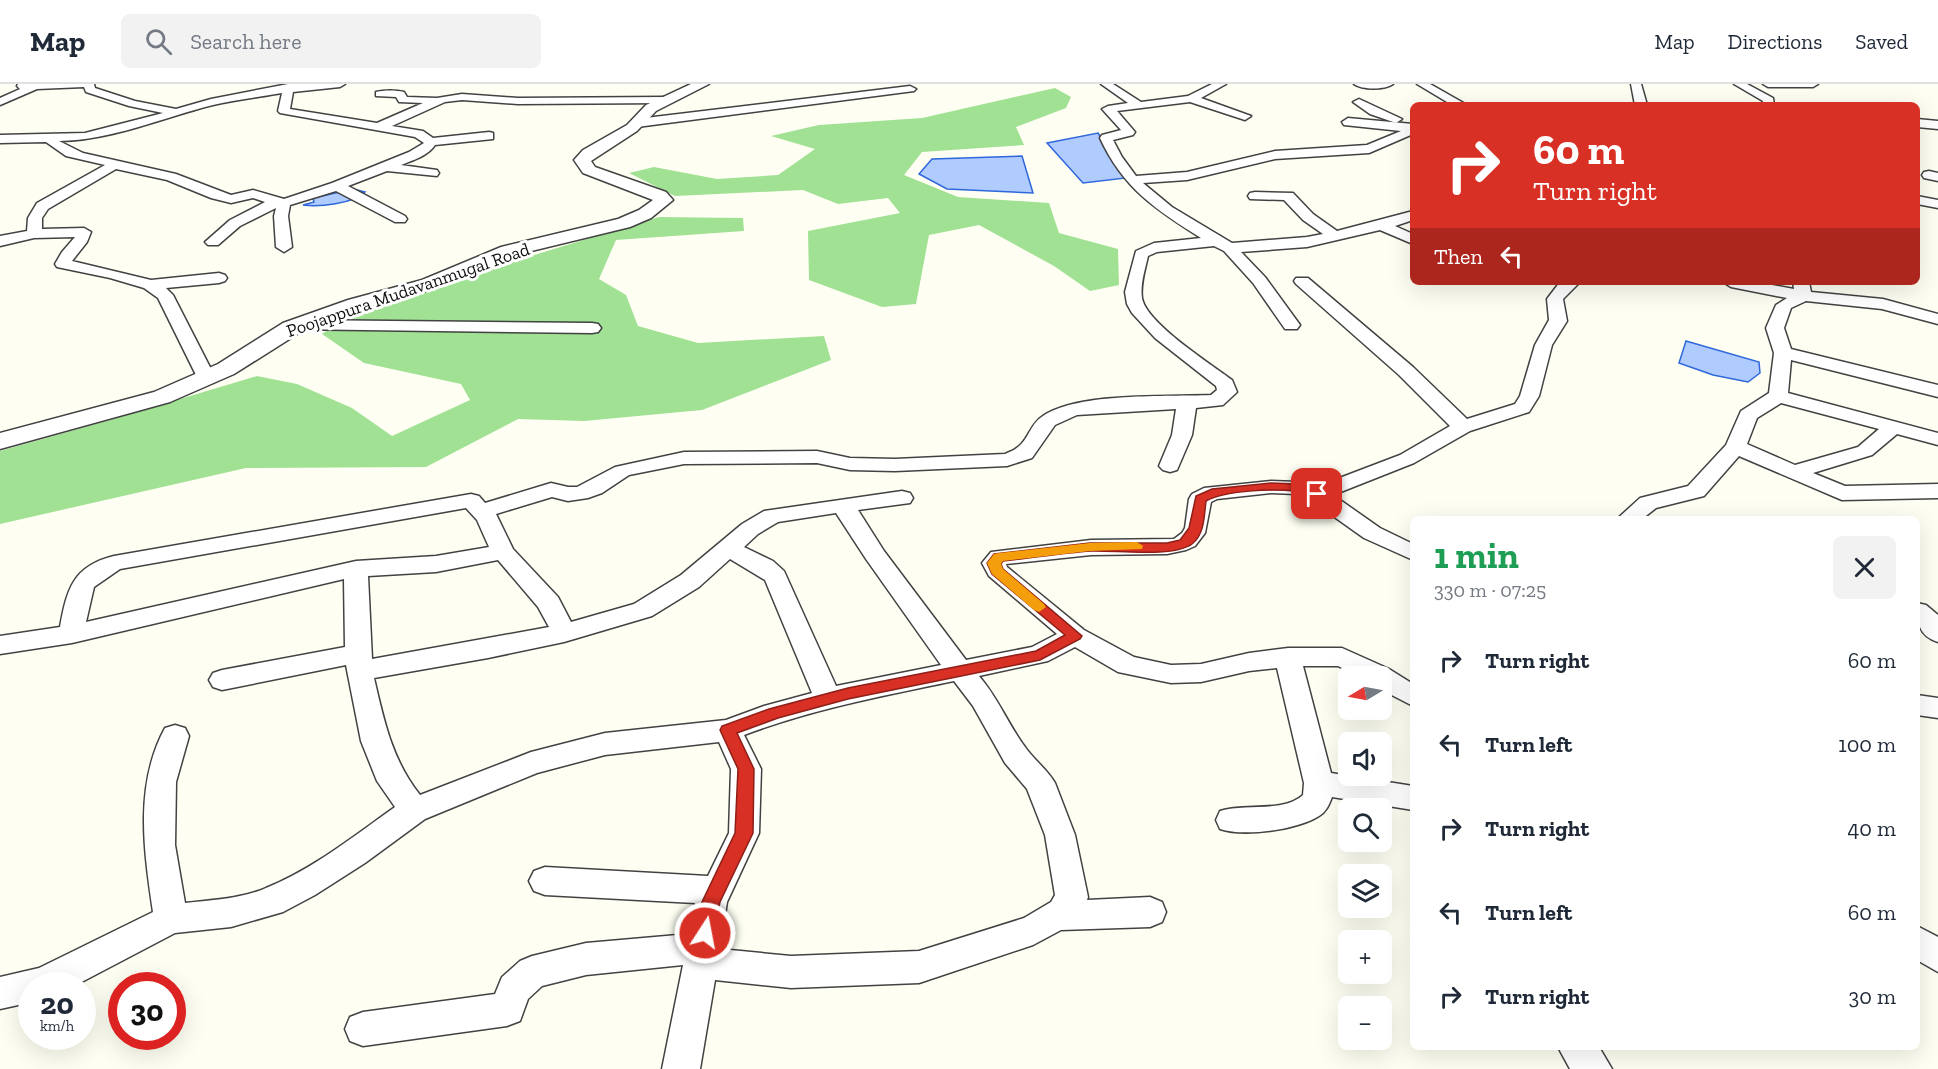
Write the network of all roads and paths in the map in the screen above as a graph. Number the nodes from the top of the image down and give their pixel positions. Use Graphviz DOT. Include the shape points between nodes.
graph roads {
  1 [pos="91,84"];
  2 [pos="340,84"];
  3 [pos="702,84"];
  4 [pos="1106,84"];
  5 [pos="1221,84"];
  6 [pos="1359,84"];
  7 [pos="1388,84"];
  8 [pos="1422,84"];
  9 [pos="1636,84"];
  10 [pos="1739,84"];
  11 [pos="1768,84"];
  12 [pos="1813,84"];
  13 [pos="26,86"];
  14 [pos="292,86"];
  15 [pos="0,87"];
  16 [pos="910,90"];
  17 [pos="380,94"];
  18 [pos="1191,99"];
  19 [pos="438,100"];
  20 [pos="665,100"];
  21 [pos="0,102"];
  22 [pos="1359,102"];
  23 [pos="1455,102"];
  24 [pos="1640,102"];
  25 [pos="1769,102"];
  26 [pos="1137,104"];
  27 [pos="177,113"];
  28 [pos="1245,116"];
  29 [pos="1348,122"];
  30 [pos="637,123"];
  31 [pos="1920,123"];
  32 [pos="1938,125"];
  33 [pos="379,127"];
  34 [pos="1410,127"];
  35 [pos="1410,128"];
  36 [pos="1410,130"];
  37 [pos="489,136"];
  38 [pos="1396,138"];
  39 [pos="0,139"];
  40 [pos="50,139"];
  41 [pos="1410,141"];
  42 [pos="431,142"];
  43 [pos="108,147"];
  44 [pos="90,159"];
  45 [pos="114,165"];
  46 [pos="386,167"];
  47 [pos="432,173"];
  48 [pos="1131,180"];
  49 [pos="337,186"];
  50 [pos="1255,196"];
  51 [pos="1920,201"];
  52 [pos="281,202"];
  53 [pos="1938,204"];
  54 [pos="1410,216"];
  55 [pos="400,219"];
  56 [pos="1381,225"];
  57 [pos="34,234"];
  58 [pos="1335,236"];
  59 [pos="1410,238"];
  60 [pos="0,241"];
  61 [pos="213,242"];
  62 [pos="1223,244"];
  63 [pos="284,247"];
  64 [pos="219,278"];
  65 [pos="1302,281"];
  66 [pos="150,285"];
  67 [pos="1566,285"];
  68 [pos="1761,285"];
  69 [pos="1802,289"];
  70 [pos="1938,319"];
  71 [pos="297,325"];
  72 [pos="1291,325"];
  73 [pos="592,328"];
  74 [pos="1783,353"];
  75 [pos="206,376"];
  76 [pos="1938,391"];
  77 [pos="1778,396"];
  78 [pos="1186,402"];
  79 [pos="1463,427"];
  80 [pos="1894,427"];
  81 [pos="1938,440"];
  82 [pos="0,441"];
  83 [pos="1736,447"];
  84 [pos="1170,466"];
  85 [pos="1793,472"];
  86 [pos="1938,491"];
  87 [pos="1317,494"];
  88 [pos="902,498"];
  89 [pos="842,505"];
  90 [pos="481,511"];
  91 [pos="1632,516"];
  92 [pos="729,548"];
  93 [pos="503,552"];
  94 [pos="1410,552"];
  95 [pos="356,570"];
  96 [pos="1920,613"];
  97 [pos="564,633"];
  98 [pos="1938,633"];
  99 [pos="72,634"];
  100 [pos="1075,636"];
  101 [pos="0,645"];
  102 [pos="1288,657"];
  103 [pos="359,662"];
  104 [pos="1360,666"];
  105 [pos="960,671"];
  106 [pos="222,680"];
  107 [pos="1392,684"];
  108 [pos="1410,694"];
  109 [pos="828,699"];
  110 [pos="1920,705"];
  111 [pos="1938,708"];
  112 [pos="728,730"];
  113 [pos="175,736"];
  114 [pos="1318,783"];
  115 [pos="1410,798"];
  116 [pos="414,810"];
  117 [pos="1231,819"];
  118 [pos="544,881"];
  119 [pos="717,890"];
  120 [pos="1150,912"];
  121 [pos="1056,916"];
  122 [pos="171,919"];
  123 [pos="1920,942"];
  124 [pos="702,956"];
  125 [pos="1938,956"];
  126 [pos="66,972"];
  127 [pos="18,989"];
  128 [pos="0,993"];
  129 [pos="363,1029"];
  130 [pos="1578,1050"];
  131 [pos="681,1069"];
  132 [pos="1593,1069"];
  1 -- 13 [label="street"];
  1 -- 27 [label="street" via="90,90 107,96"];
  2 -- 14 [label="street"];
  3 -- 20 [label="street, Poojappura Mudavanmugal Road"];
  4 -- 26 [label="street"];
  5 -- 18 [label="street"];
  6 -- 7 [label="street"];
  8 -- 23 [label="street"];
  9 -- 24 [label="street"];
  10 -- 25 [label="street"];
  11 -- 12 [label="street"];
  13 -- 15 [label="street"];
  13 -- 21 [label="street"];
  14 -- 27 [label="street"];
  14 -- 33 [label="street" via="284,111"];
  16 -- 30 [label="street"];
  17 -- 19 [label="street" via="400,94 403,100"];
  18 -- 26 [label="street"];
  18 -- 28 [label="street"];
  19 -- 20 [label="street"];
  19 -- 33 [label="street"];
  20 -- 30 [label="street, Poojappura Mudavanmugal Road"];
  22 -- 34 [label="street"];
  26 -- 48 [label="street" via="1107,110 1129,132 1106,138"];
  27 -- 40 [label="street" via="85,136"];
  29 -- 35 [label="street"];
  30 -- 71 [label="street, Poojappura Mudavanmugal Road" via="582,160 589,170 664,200 645,214 624,223 508,251 429,284"];
  31 -- 32 [label="street"];
  33 -- 42 [label="street" via="419,134"];
  36 -- 38 [label="street"];
  37 -- 42 [label="street"];
  38 -- 41 [label="street"];
  38 -- 48 [label="street" via="1369,149 1275,155 1187,176"];
  39 -- 40 [label="street"];
  40 -- 44 [label="street" via="55,145"];
  42 -- 46 [label="street" via="414,155"];
  43 -- 44 [label="street"];
  44 -- 45 [label="street"];
  45 -- 52 [label="street" via="171,177 231,199 253,194"];
  45 -- 57 [label="street" via="42,206 35,218"];
  46 -- 47 [label="street"];
  46 -- 49 [label="street"];
  48 -- 62 [label="street" via="1149,199"];
  49 -- 52 [label="street"];
  49 -- 55 [label="street"];
  50 -- 58 [label="street" via="1288,196 1308,217"];
  51 -- 53 [label="street"];
  52 -- 61 [label="street" via="236,223"];
  52 -- 63 [label="street"];
  54 -- 56 [label="street"];
  56 -- 58 [label="street"];
  56 -- 59 [label="street"];
  57 -- 60 [label="street"];
  57 -- 66 [label="street" via="84,232 82,241 64,258 63,264"];
  58 -- 62 [label="street" via="1307,242"];
  62 -- 72 [label="street" via="1259,280"];
  62 -- 78 [label="street" via="1162,247 1141,254 1133,290 1144,320 1228,389 1216,401"];
  64 -- 66 [label="street"];
  65 -- 79 [label="street" via="1406,371"];
  66 -- 75 [label="street" via="165,295"];
  67 -- 79 [label="street" via="1555,299 1558,321 1550,330 1534,373 1529,401 1522,408"];
  68 -- 69 [label="street"];
  69 -- 70 [label="street"];
  69 -- 74 [label="street" via="1784,305 1775,328"];
  71 -- 73 [label="street"];
  71 -- 75 [label="street, Poojappura Mudavanmugal Road" via="226,369"];
  74 -- 76 [label="street"];
  74 -- 77 [label="street"];
  75 -- 82 [label="street, Poojappura Mudavanmugal Road" via="162,398"];
  77 -- 80 [label="street"];
  77 -- 83 [label="street" via="1748,415"];
  78 -- 84 [label="street" via="1187,420"];
  78 -- 90 [label="street" via="1072,410 1048,421 1025,454 1007,460 894,465 850,464 817,457 684,459 622,471 580,493 551,490"];
  79 -- 87 [label="street" via="1407,459"];
  80 -- 81 [label="street"];
  80 -- 85 [label="street" via="1865,451"];
  83 -- 85 [label="street"];
  83 -- 91 [label="street" via="1696,491 1648,503"];
  85 -- 86 [label="street" via="1842,492"];
  87 -- 94 [label="street" via="1372,533"];
  87 -- 100 [label="street" via="1298,488 1271,487 1212,492 1200,499 1191,537 1185,543 1167,547 1090,547 999,557 994,563 997,571"];
  88 -- 89 [label="street"];
  89 -- 92 [label="street" via="772,516"];
  89 -- 105 [label="street"];
  90 -- 93 [label="street"];
  90 -- 99 [label="street" via="471,501 114,563 97,570 81,585"];
  92 -- 97 [label="street" via="690,581 643,610"];
  92 -- 109 [label="street" via="764,564 776,576"];
  93 -- 95 [label="street" via="436,564"];
  93 -- 97 [label="street" via="549,603"];
  95 -- 99 [label="street"];
  95 -- 103 [label="street"];
  96 -- 98 [label="street"];
  97 -- 103 [label="street" via="488,649"];
  99 -- 101 [label="street"];
  100 -- 102 [label="street" via="1127,665 1171,674 1201,673"];
  100 -- 105 [label="street" via="1040,655"];
  102 -- 104 [label="street" via="1342,657"];
  102 -- 114 [label="street"];
  103 -- 106 [label="street"];
  103 -- 116 [label="street" via="375,741 392,781"];
  105 -- 109 [label="street"];
  105 -- 121 [label="street" via="983,699 1015,755 1040,783 1060,835 1072,897"];
  107 -- 108 [label="street"];
  109 -- 112 [label="street"];
  110 -- 111 [label="street"];
  112 -- 116 [label="street" via="605,744 531,764"];
  112 -- 119 [label="street" via="746,769 744,833"];
  113 -- 122 [label="street" via="161,782 159,845"];
  114 -- 115 [label="street"];
  114 -- 117 [label="street" via="1317,799 1299,813"];
  116 -- 122 [label="street" via="354,854 271,902 231,912"];
  118 -- 119 [label="street"];
  119 -- 124 [label="street" via="711,902"];
  120 -- 121 [label="street"];
  121 -- 124 [label="street" via="1033,930 919,967 790,972"];
  122 -- 126 [label="street"];
  123 -- 125 [label="street"];
  124 -- 129 [label="street" via="575,962 532,972 514,989 507,1009"];
  124 -- 131 [label="street"];
  127 -- 128 [label="street"];
  130 -- 132 [label="street"];
}
